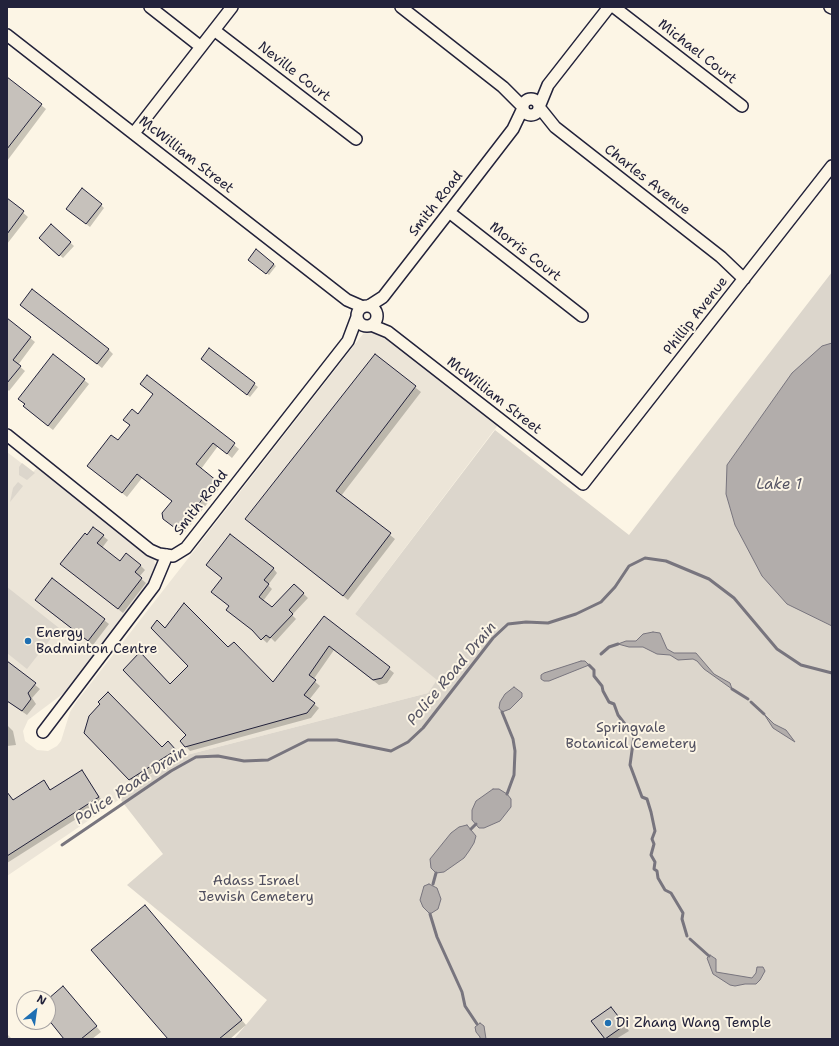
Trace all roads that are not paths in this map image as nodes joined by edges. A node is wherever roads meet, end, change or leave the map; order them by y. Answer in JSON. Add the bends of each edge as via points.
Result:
{"nodes":[{"id":1,"x":150,"y":7,"type":"edge"},
{"id":2,"x":232,"y":7,"type":"edge"},
{"id":3,"x":401,"y":7,"type":"edge"},
{"id":4,"x":609,"y":7,"type":"edge"},
{"id":5,"x":614,"y":7,"type":"edge"},
{"id":6,"x":214,"y":30,"type":"junction"},
{"id":7,"x":7,"y":35,"type":"edge"},
{"id":8,"x":201,"y":47,"type":"junction"},
{"id":9,"x":742,"y":106,"type":"dead end"},
{"id":10,"x":530,"y":107,"type":"junction"},
{"id":11,"x":134,"y":134,"type":"junction"},
{"id":12,"x":356,"y":139,"type":"dead end"},
{"id":13,"x":832,"y":166,"type":"edge"},
{"id":14,"x":449,"y":212,"type":"junction"},
{"id":15,"x":746,"y":276,"type":"junction"},
{"id":16,"x":368,"y":316,"type":"junction"},
{"id":17,"x":582,"y":316,"type":"dead end"},
{"id":18,"x":7,"y":435,"type":"edge"},
{"id":19,"x":583,"y":484,"type":"joint"},
{"id":20,"x":167,"y":555,"type":"junction"},
{"id":21,"x":43,"y":732,"type":"dead end"}],
"edges":[{"from":1,"to":8,"type":"street"},
{"from":2,"to":6,"type":"street"},
{"from":3,"to":10,"type":"street","name":"Charles Avenue"},
{"from":4,"to":10,"type":"street","name":"Smith Road"},
{"from":5,"to":9,"type":"street","name":"Michael Court"},
{"from":6,"to":8,"type":"street"},
{"from":6,"to":12,"type":"street","name":"Neville Court"},
{"from":7,"to":11,"type":"street","name":"McWilliam Street"},
{"from":8,"to":11,"type":"street"},
{"from":10,"to":14,"type":"street","name":"Smith Road"},
{"from":10,"to":15,"type":"street","name":"Charles Avenue"},
{"from":11,"to":16,"type":"street","name":"McWilliam Street"},
{"from":13,"to":15,"type":"street","name":"Phillip Avenue"},
{"from":14,"to":16,"type":"street","name":"Smith Road"},
{"from":14,"to":17,"type":"street","name":"Morris Court"},
{"from":15,"to":19,"type":"street","name":"Phillip Avenue"},
{"from":16,"to":19,"type":"street","name":"McWilliam Street"},
{"from":16,"to":20,"type":"street","name":"Smith Road","via":[[186,548],[173,556]]},
{"from":18,"to":20,"type":"street","via":[[150,550]]},
{"from":20,"to":21,"type":"street","via":[[154,586]]}]}
